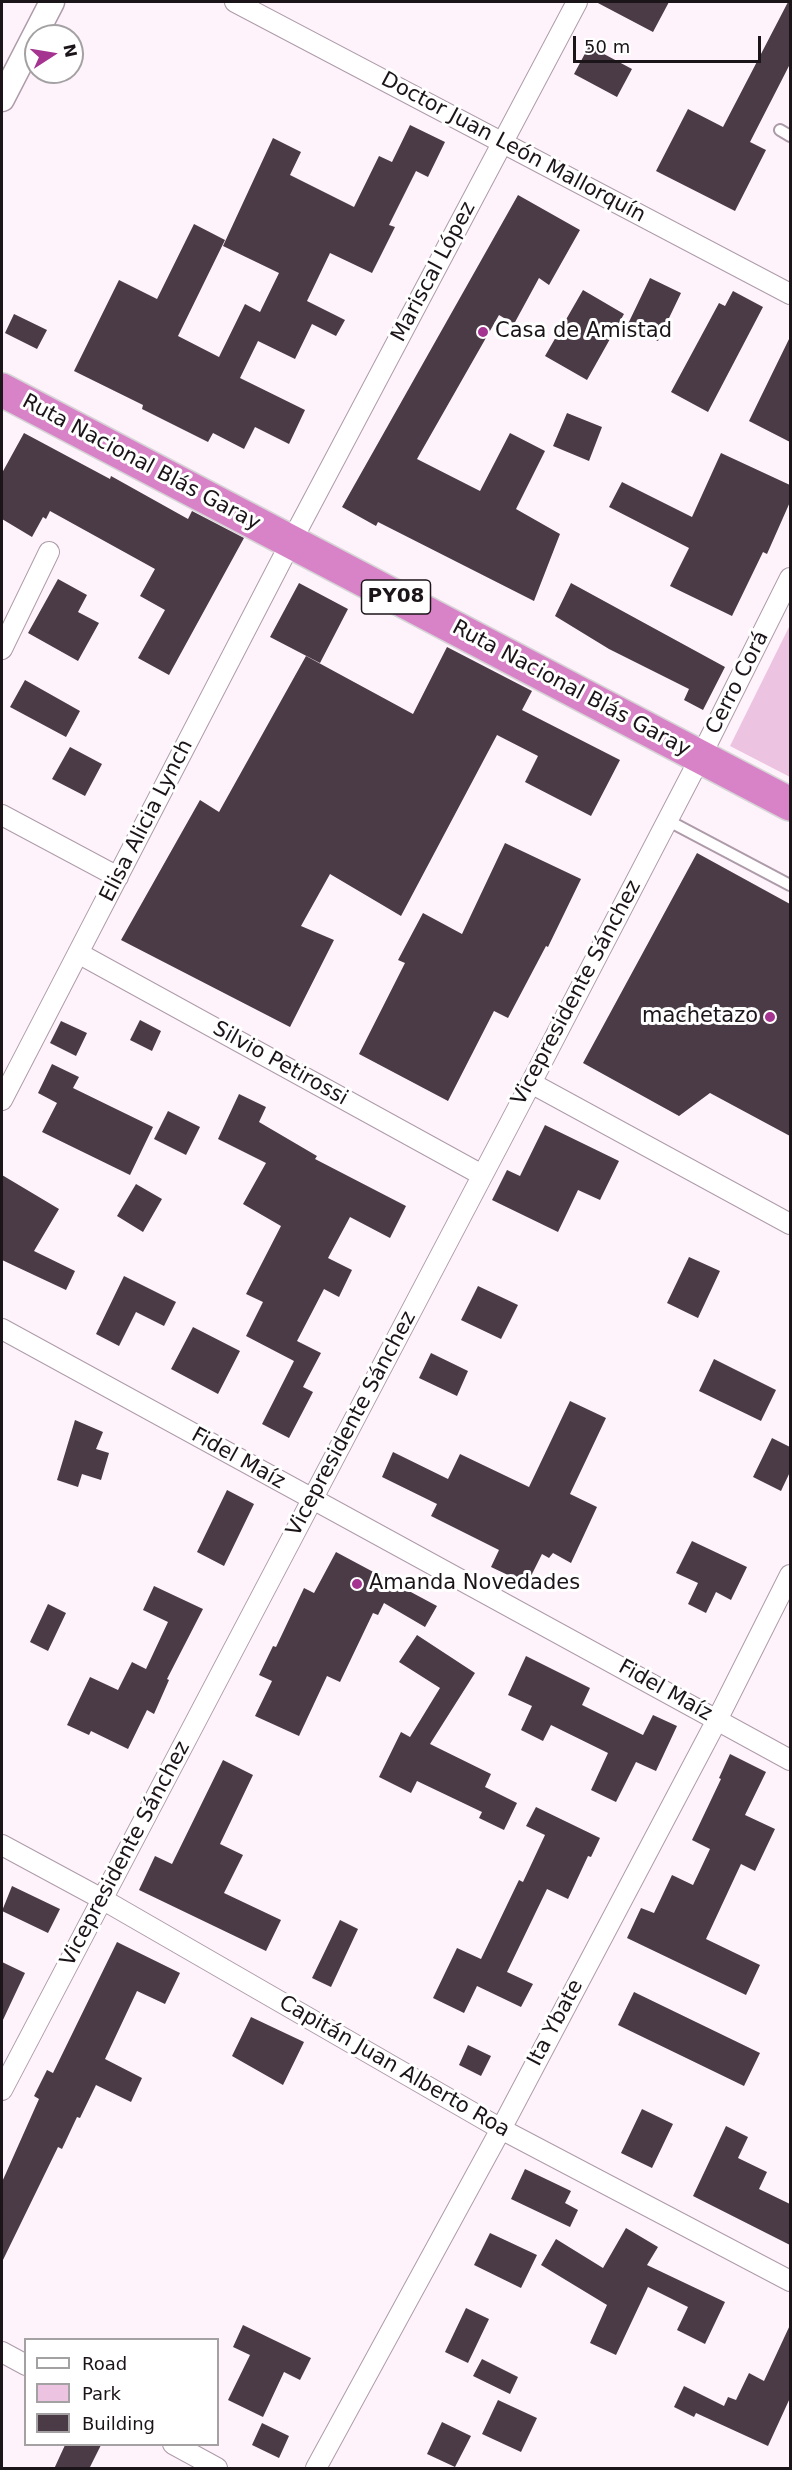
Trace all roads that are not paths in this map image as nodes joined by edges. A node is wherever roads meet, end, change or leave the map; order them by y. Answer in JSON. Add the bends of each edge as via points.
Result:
{"nodes":[{"id":1,"x":52,"y":2,"type":"edge"},
{"id":2,"x":236,"y":2,"type":"edge"},
{"id":3,"x":577,"y":2,"type":"edge"},
{"id":4,"x":2,"y":99,"type":"edge"},
{"id":5,"x":780,"y":130,"type":"dead end"},
{"id":6,"x":790,"y":136,"type":"edge"},
{"id":7,"x":502,"y":143,"type":"junction"},
{"id":8,"x":790,"y":294,"type":"edge"},
{"id":9,"x":2,"y":390,"type":"edge"},
{"id":10,"x":291,"y":542,"type":"junction"},
{"id":11,"x":49,"y":552,"type":"dead end"},
{"id":12,"x":790,"y":578,"type":"edge"},
{"id":13,"x":2,"y":649,"type":"edge"},
{"id":14,"x":701,"y":756,"type":"junction"},
{"id":15,"x":790,"y":804,"type":"edge"},
{"id":16,"x":2,"y":815,"type":"edge"},
{"id":17,"x":667,"y":820,"type":"junction"},
{"id":18,"x":117,"y":877,"type":"junction"},
{"id":19,"x":790,"y":885,"type":"edge"},
{"id":20,"x":78,"y":953,"type":"junction"},
{"id":21,"x":531,"y":1083,"type":"junction"},
{"id":22,"x":2,"y":1100,"type":"edge"},
{"id":23,"x":482,"y":1175,"type":"junction"},
{"id":24,"x":790,"y":1224,"type":"edge"},
{"id":25,"x":2,"y":1329,"type":"edge"},
{"id":26,"x":313,"y":1500,"type":"junction"},
{"id":27,"x":790,"y":1575,"type":"edge"},
{"id":28,"x":717,"y":1720,"type":"junction"},
{"id":29,"x":790,"y":1760,"type":"edge"},
{"id":30,"x":2,"y":1845,"type":"edge"},
{"id":31,"x":102,"y":1899,"type":"junction"},
{"id":32,"x":2,"y":2090,"type":"edge"},
{"id":33,"x":501,"y":2128,"type":"junction"},
{"id":34,"x":790,"y":2281,"type":"edge"},
{"id":35,"x":2,"y":2352,"type":"edge"},
{"id":36,"x":24,"y":2364,"type":"edge"},
{"id":37,"x":175,"y":2446,"type":"edge"},
{"id":38,"x":217,"y":2469,"type":"edge"},
{"id":39,"x":316,"y":2469,"type":"edge"}],
"edges":[{"from":1,"to":4,"type":"street"},
{"from":2,"to":7,"type":"street","name":"Doctor Juan León Mallorquín"},
{"from":3,"to":7,"type":"street","name":"Mariscal López"},
{"from":5,"to":6,"type":"lane"},
{"from":7,"to":8,"type":"street","name":"Doctor Juan León Mallorquín"},
{"from":7,"to":10,"type":"street","name":"Mariscal López"},
{"from":9,"to":10,"type":"highway","name":"Ruta Nacional Blás Garay","number":"PY08"},
{"from":10,"to":14,"type":"highway","name":"Ruta Nacional Blás Garay","number":"PY08"},
{"from":10,"to":18,"type":"street","name":"Elisa Alicia Lynch"},
{"from":11,"to":13,"type":"street"},
{"from":12,"to":14,"type":"street","name":"Cerro Corá"},
{"from":14,"to":15,"type":"highway","name":"Ruta Nacional Blás Garay","number":"PY08"},
{"from":14,"to":17,"type":"street","name":"Vicepresidente Sánchez"},
{"from":16,"to":18,"type":"street"},
{"from":17,"to":19,"type":"lane"},
{"from":17,"to":21,"type":"street","name":"Vicepresidente Sánchez"},
{"from":18,"to":20,"type":"street","name":"Elisa Alicia Lynch"},
{"from":20,"to":22,"type":"street","name":"Elisa Alicia Lynch"},
{"from":20,"to":23,"type":"street","name":"Silvio Petirossi"},
{"from":21,"to":23,"type":"street","name":"Vicepresidente Sánchez"},
{"from":21,"to":24,"type":"street"},
{"from":23,"to":26,"type":"street","name":"Vicepresidente Sánchez"},
{"from":25,"to":26,"type":"street","name":"Fidel Maíz"},
{"from":26,"to":28,"type":"street","name":"Fidel Maíz"},
{"from":26,"to":31,"type":"street","name":"Vicepresidente Sánchez"},
{"from":27,"to":28,"type":"street","name":"Ita Ybate"},
{"from":28,"to":29,"type":"street","name":"Fidel Maíz"},
{"from":28,"to":33,"type":"street","name":"Ita Ybate"},
{"from":30,"to":31,"type":"street","name":"Capitán Juan Alberto Roa"},
{"from":31,"to":32,"type":"street","name":"Vicepresidente Sánchez"},
{"from":31,"to":33,"type":"street","name":"Capitán Juan Alberto Roa"},
{"from":33,"to":34,"type":"street","name":"Capitán Juan Alberto Roa"},
{"from":33,"to":39,"type":"street","name":"Ita Ybate"},
{"from":35,"to":36,"type":"street"},
{"from":37,"to":38,"type":"street"}]}
